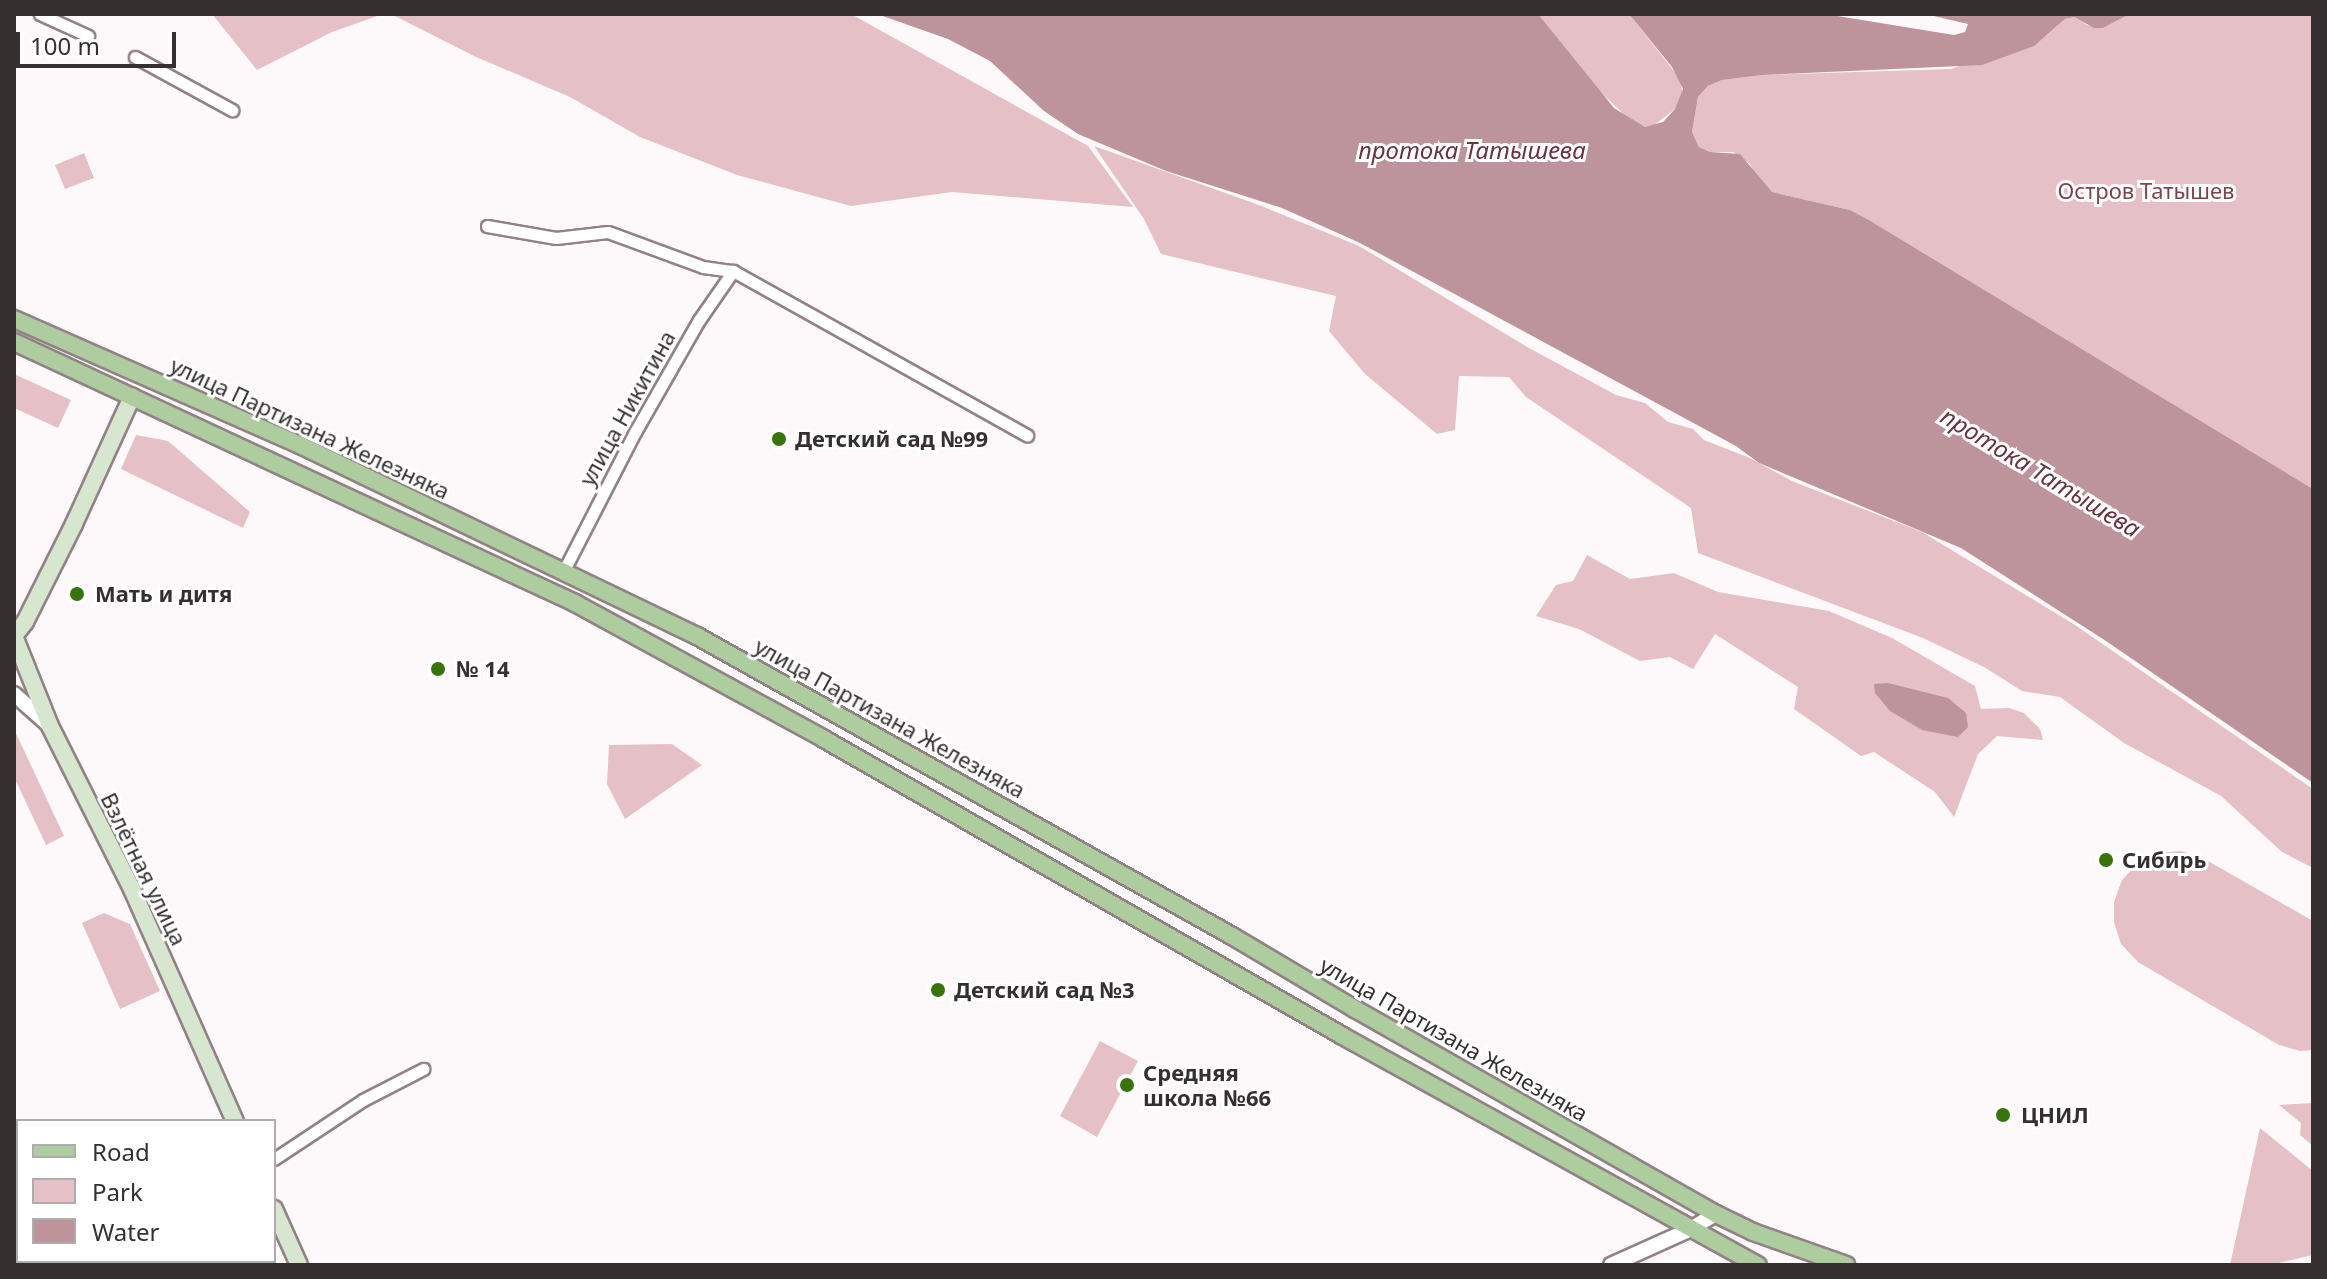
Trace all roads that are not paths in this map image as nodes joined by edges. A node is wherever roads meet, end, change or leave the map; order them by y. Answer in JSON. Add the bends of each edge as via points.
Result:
{"nodes":[{"id":1,"x":40,"y":14,"type":"edge"},
{"id":2,"x":88,"y":36,"type":"dead end"},
{"id":3,"x":135,"y":57,"type":"dead end"},
{"id":4,"x":232,"y":110,"type":"dead end"},
{"id":5,"x":487,"y":226,"type":"dead end"},
{"id":6,"x":733,"y":271,"type":"junction"},
{"id":7,"x":14,"y":319,"type":"edge"},
{"id":8,"x":14,"y":342,"type":"edge"},
{"id":9,"x":135,"y":372,"type":"junction"},
{"id":10,"x":132,"y":397,"type":"junction"},
{"id":11,"x":1027,"y":435,"type":"dead end"},
{"id":12,"x":564,"y":570,"type":"junction"},
{"id":13,"x":14,"y":636,"type":"edge"},
{"id":14,"x":697,"y":636,"type":"junction"},
{"id":15,"x":686,"y":662,"type":"junction"},
{"id":16,"x":760,"y":671,"type":"junction"},
{"id":17,"x":14,"y":694,"type":"edge"},
{"id":18,"x":750,"y":698,"type":"junction"},
{"id":19,"x":50,"y":726,"type":"junction"},
{"id":20,"x":1355,"y":1009,"type":"junction"},
{"id":21,"x":1341,"y":1035,"type":"junction"},
{"id":22,"x":423,"y":1069,"type":"dead end"},
{"id":23,"x":234,"y":1119,"type":"edge"},
{"id":24,"x":276,"y":1158,"type":"edge"},
{"id":25,"x":276,"y":1213,"type":"edge"},
{"id":26,"x":1716,"y":1214,"type":"junction"},
{"id":27,"x":1689,"y":1230,"type":"junction"},
{"id":28,"x":299,"y":1265,"type":"edge"},
{"id":29,"x":1611,"y":1265,"type":"edge"},
{"id":30,"x":1758,"y":1265,"type":"edge"},
{"id":31,"x":1846,"y":1265,"type":"edge"}],
"edges":[{"from":1,"to":2,"type":"street"},
{"from":3,"to":4,"type":"street"},
{"from":5,"to":6,"type":"street","via":[[556,238],[608,232],[703,267]]},
{"from":6,"to":11,"type":"street"},
{"from":6,"to":12,"type":"street","name":"улица Никитина","via":[[674,363]]},
{"from":7,"to":9,"type":"main road","name":"улица Партизана Железняка"},
{"from":8,"to":10,"type":"main road","name":"улица Партизана Железняка"},
{"from":9,"to":10,"type":"main road"},
{"from":9,"to":12,"type":"main road","name":"улица Партизана Железняка"},
{"from":10,"to":13,"type":"main road","via":[[74,524]]},
{"from":10,"to":15,"type":"main road","name":"улица Партизана Железняка","via":[[454,545]]},
{"from":12,"to":14,"type":"main road","name":"улица Партизана Железняка"},
{"from":13,"to":19,"type":"main road","name":"Взлётная улица"},
{"from":14,"to":15,"type":"main road","via":[[696,656]]},
{"from":14,"to":16,"type":"main road","name":"улица Партизана Железняка"},
{"from":15,"to":18,"type":"main road","name":"улица Партизана Железняка"},
{"from":16,"to":18,"type":"main road","via":[[746,683]]},
{"from":16,"to":20,"type":"main road","name":"улица Партизана Железняка"},
{"from":17,"to":19,"type":"street"},
{"from":18,"to":21,"type":"main road","name":"улица Партизана Железняка"},
{"from":19,"to":23,"type":"main road","name":"Взлётная улица","via":[[132,889]]},
{"from":20,"to":21,"type":"main road"},
{"from":20,"to":26,"type":"main road","name":"улица Партизана Железняка"},
{"from":21,"to":27,"type":"main road","name":"улица Партизана Железняка"},
{"from":22,"to":24,"type":"street","via":[[363,1100]]},
{"from":25,"to":28,"type":"main road"},
{"from":26,"to":27,"type":"street"},
{"from":26,"to":31,"type":"main road","name":"улица Партизана Железняка"},
{"from":27,"to":29,"type":"street"},
{"from":27,"to":30,"type":"main road","name":"улица Партизана Железняка"}]}
